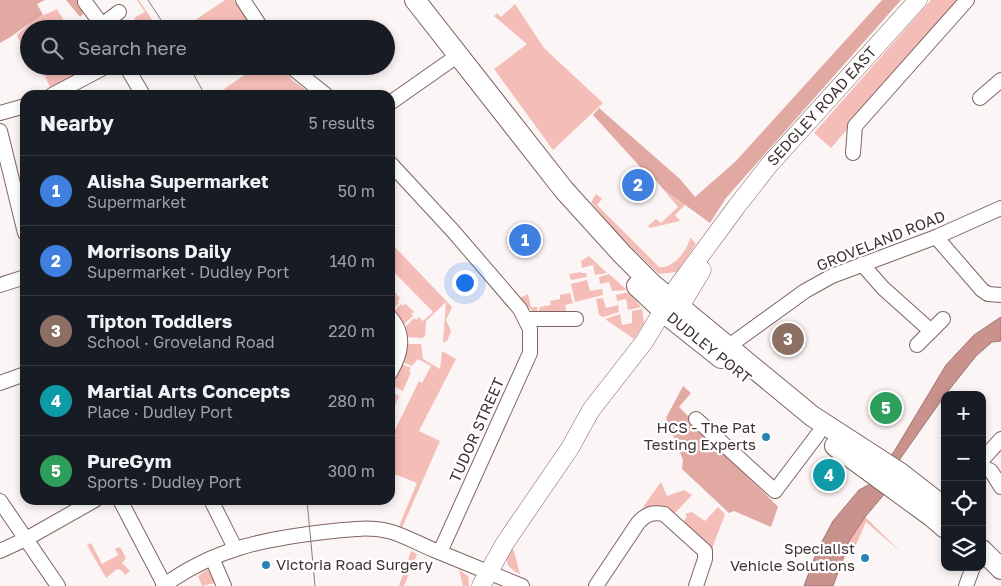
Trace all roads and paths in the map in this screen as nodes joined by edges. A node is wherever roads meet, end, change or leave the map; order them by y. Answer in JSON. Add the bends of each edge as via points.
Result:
{"nodes":[{"id":1,"x":243,"y":0,"type":"edge"},
{"id":2,"x":415,"y":0,"type":"edge"},
{"id":3,"x":918,"y":0,"type":"edge"},
{"id":4,"x":967,"y":0,"type":"edge"},
{"id":5,"x":85,"y":2,"type":"dead end"},
{"id":6,"x":119,"y":12,"type":"dead end"},
{"id":7,"x":99,"y":20,"type":"edge"},
{"id":8,"x":111,"y":20,"type":"edge"},
{"id":9,"x":256,"y":20,"type":"edge"},
{"id":10,"x":457,"y":56,"type":"junction"},
{"id":11,"x":90,"y":75,"type":"edge"},
{"id":12,"x":132,"y":75,"type":"edge"},
{"id":13,"x":301,"y":75,"type":"edge"},
{"id":14,"x":1001,"y":80,"type":"edge"},
{"id":15,"x":61,"y":90,"type":"edge"},
{"id":16,"x":141,"y":90,"type":"edge"},
{"id":17,"x":320,"y":90,"type":"edge"},
{"id":18,"x":980,"y":98,"type":"dead end"},
{"id":19,"x":395,"y":99,"type":"edge"},
{"id":20,"x":20,"y":107,"type":"edge"},
{"id":21,"x":0,"y":113,"type":"edge"},
{"id":22,"x":0,"y":131,"type":"edge"},
{"id":23,"x":853,"y":153,"type":"dead end"},
{"id":24,"x":395,"y":167,"type":"edge"},
{"id":25,"x":1001,"y":208,"type":"edge"},
{"id":26,"x":20,"y":213,"type":"edge"},
{"id":27,"x":936,"y":237,"type":"junction"},
{"id":28,"x":862,"y":264,"type":"junction"},
{"id":29,"x":20,"y":278,"type":"edge"},
{"id":30,"x":0,"y":284,"type":"edge"},
{"id":31,"x":1001,"y":295,"type":"edge"},
{"id":32,"x":671,"y":308,"type":"junction"},
{"id":33,"x":526,"y":319,"type":"junction"},
{"id":34,"x":576,"y":319,"type":"dead end"},
{"id":35,"x":943,"y":319,"type":"dead end"},
{"id":36,"x":395,"y":324,"type":"edge"},
{"id":37,"x":931,"y":331,"type":"junction"},
{"id":38,"x":917,"y":345,"type":"dead end"},
{"id":39,"x":729,"y":346,"type":"junction"},
{"id":40,"x":395,"y":360,"type":"edge"},
{"id":41,"x":20,"y":376,"type":"edge"},
{"id":42,"x":0,"y":383,"type":"edge"},
{"id":43,"x":696,"y":419,"type":"dead end"},
{"id":44,"x":818,"y":434,"type":"junction"},
{"id":45,"x":1001,"y":439,"type":"edge"},
{"id":46,"x":986,"y":456,"type":"edge"},
{"id":47,"x":875,"y":465,"type":"junction"},
{"id":48,"x":986,"y":469,"type":"edge"},
{"id":49,"x":896,"y":479,"type":"junction"},
{"id":50,"x":1001,"y":487,"type":"edge"},
{"id":51,"x":0,"y":501,"type":"edge"},
{"id":52,"x":86,"y":505,"type":"edge"},
{"id":53,"x":123,"y":505,"type":"edge"},
{"id":54,"x":214,"y":505,"type":"edge"},
{"id":55,"x":941,"y":506,"type":"edge"},
{"id":56,"x":943,"y":526,"type":"edge"},
{"id":57,"x":26,"y":539,"type":"junction"},
{"id":58,"x":235,"y":548,"type":"junction"},
{"id":59,"x":0,"y":551,"type":"edge"},
{"id":60,"x":440,"y":552,"type":"junction"},
{"id":61,"x":212,"y":558,"type":"junction"},
{"id":62,"x":986,"y":562,"type":"edge"},
{"id":63,"x":977,"y":571,"type":"edge"},
{"id":64,"x":484,"y":579,"type":"edge"},
{"id":65,"x":1001,"y":583,"type":"edge"},
{"id":66,"x":58,"y":586,"type":"edge"},
{"id":67,"x":164,"y":586,"type":"edge"},
{"id":68,"x":224,"y":586,"type":"edge"},
{"id":69,"x":522,"y":586,"type":"edge"},
{"id":70,"x":596,"y":586,"type":"edge"},
{"id":71,"x":696,"y":586,"type":"edge"},
{"id":72,"x":966,"y":586,"type":"edge"}],
"edges":[{"from":1,"to":9,"type":"street"},
{"from":2,"to":10,"type":"highway","name":"DUDLEY PORT"},
{"from":3,"to":32,"type":"main road","name":"SEDGLEY ROAD EAST","via":[[770,165],[730,216]]},
{"from":4,"to":23,"type":"street","via":[[855,126]]},
{"from":5,"to":7,"type":"street"},
{"from":6,"to":8,"type":"street"},
{"from":10,"to":19,"type":"street"},
{"from":10,"to":32,"type":"highway","name":"DUDLEY PORT","via":[[574,200]]},
{"from":11,"to":15,"type":"street"},
{"from":12,"to":16,"type":"street"},
{"from":13,"to":17,"type":"street"},
{"from":14,"to":18,"type":"street"},
{"from":20,"to":21,"type":"street"},
{"from":22,"to":26,"type":"street"},
{"from":24,"to":33,"type":"street","name":"TUDOR STREET"},
{"from":25,"to":27,"type":"street","name":"GROVELAND ROAD"},
{"from":27,"to":28,"type":"street","name":"GROVELAND ROAD"},
{"from":27,"to":31,"type":"street","via":[[982,290]]},
{"from":28,"to":37,"type":"street","via":[[883,288]]},
{"from":28,"to":39,"type":"street","name":"GROVELAND ROAD","via":[[805,291]]},
{"from":29,"to":30,"type":"street"},
{"from":32,"to":39,"type":"highway","name":"DUDLEY PORT"},
{"from":32,"to":44,"type":"highway","name":"DUDLEY PORT","via":[[776,404]]},
{"from":32,"to":64,"type":"main road","name":"SEDGLEY ROAD EAST","via":[[575,440]]},
{"from":33,"to":34,"type":"street"},
{"from":33,"to":60,"type":"street","name":"TUDOR STREET","via":[[531,338],[530,354]]},
{"from":35,"to":37,"type":"street"},
{"from":36,"to":40,"type":"street","via":[[400,347]]},
{"from":37,"to":38,"type":"street"},
{"from":39,"to":47,"type":"highway","name":"DUDLEY PORT"},
{"from":41,"to":42,"type":"street"},
{"from":43,"to":44,"type":"street","via":[[775,492]]},
{"from":44,"to":47,"type":"highway","name":"DUDLEY PORT"},
{"from":45,"to":46,"type":"street"},
{"from":47,"to":49,"type":"highway"},
{"from":48,"to":50,"type":"street"},
{"from":49,"to":55,"type":"highway"},
{"from":49,"to":56,"type":"highway"},
{"from":51,"to":57,"type":"street"},
{"from":52,"to":57,"type":"street"},
{"from":53,"to":67,"type":"street"},
{"from":54,"to":58,"type":"street"},
{"from":57,"to":59,"type":"street"},
{"from":57,"to":66,"type":"street"},
{"from":58,"to":60,"type":"street","via":[[259,541],[364,529],[389,531]]},
{"from":58,"to":61,"type":"street"},
{"from":60,"to":64,"type":"street"},
{"from":61,"to":67,"type":"street"},
{"from":61,"to":68,"type":"street"},
{"from":62,"to":65,"type":"highway"},
{"from":63,"to":72,"type":"street"},
{"from":64,"to":69,"type":"street"},
{"from":70,"to":71,"type":"street","via":[[638,523],[645,516],[657,513],[664,514],[705,551]]}]}
